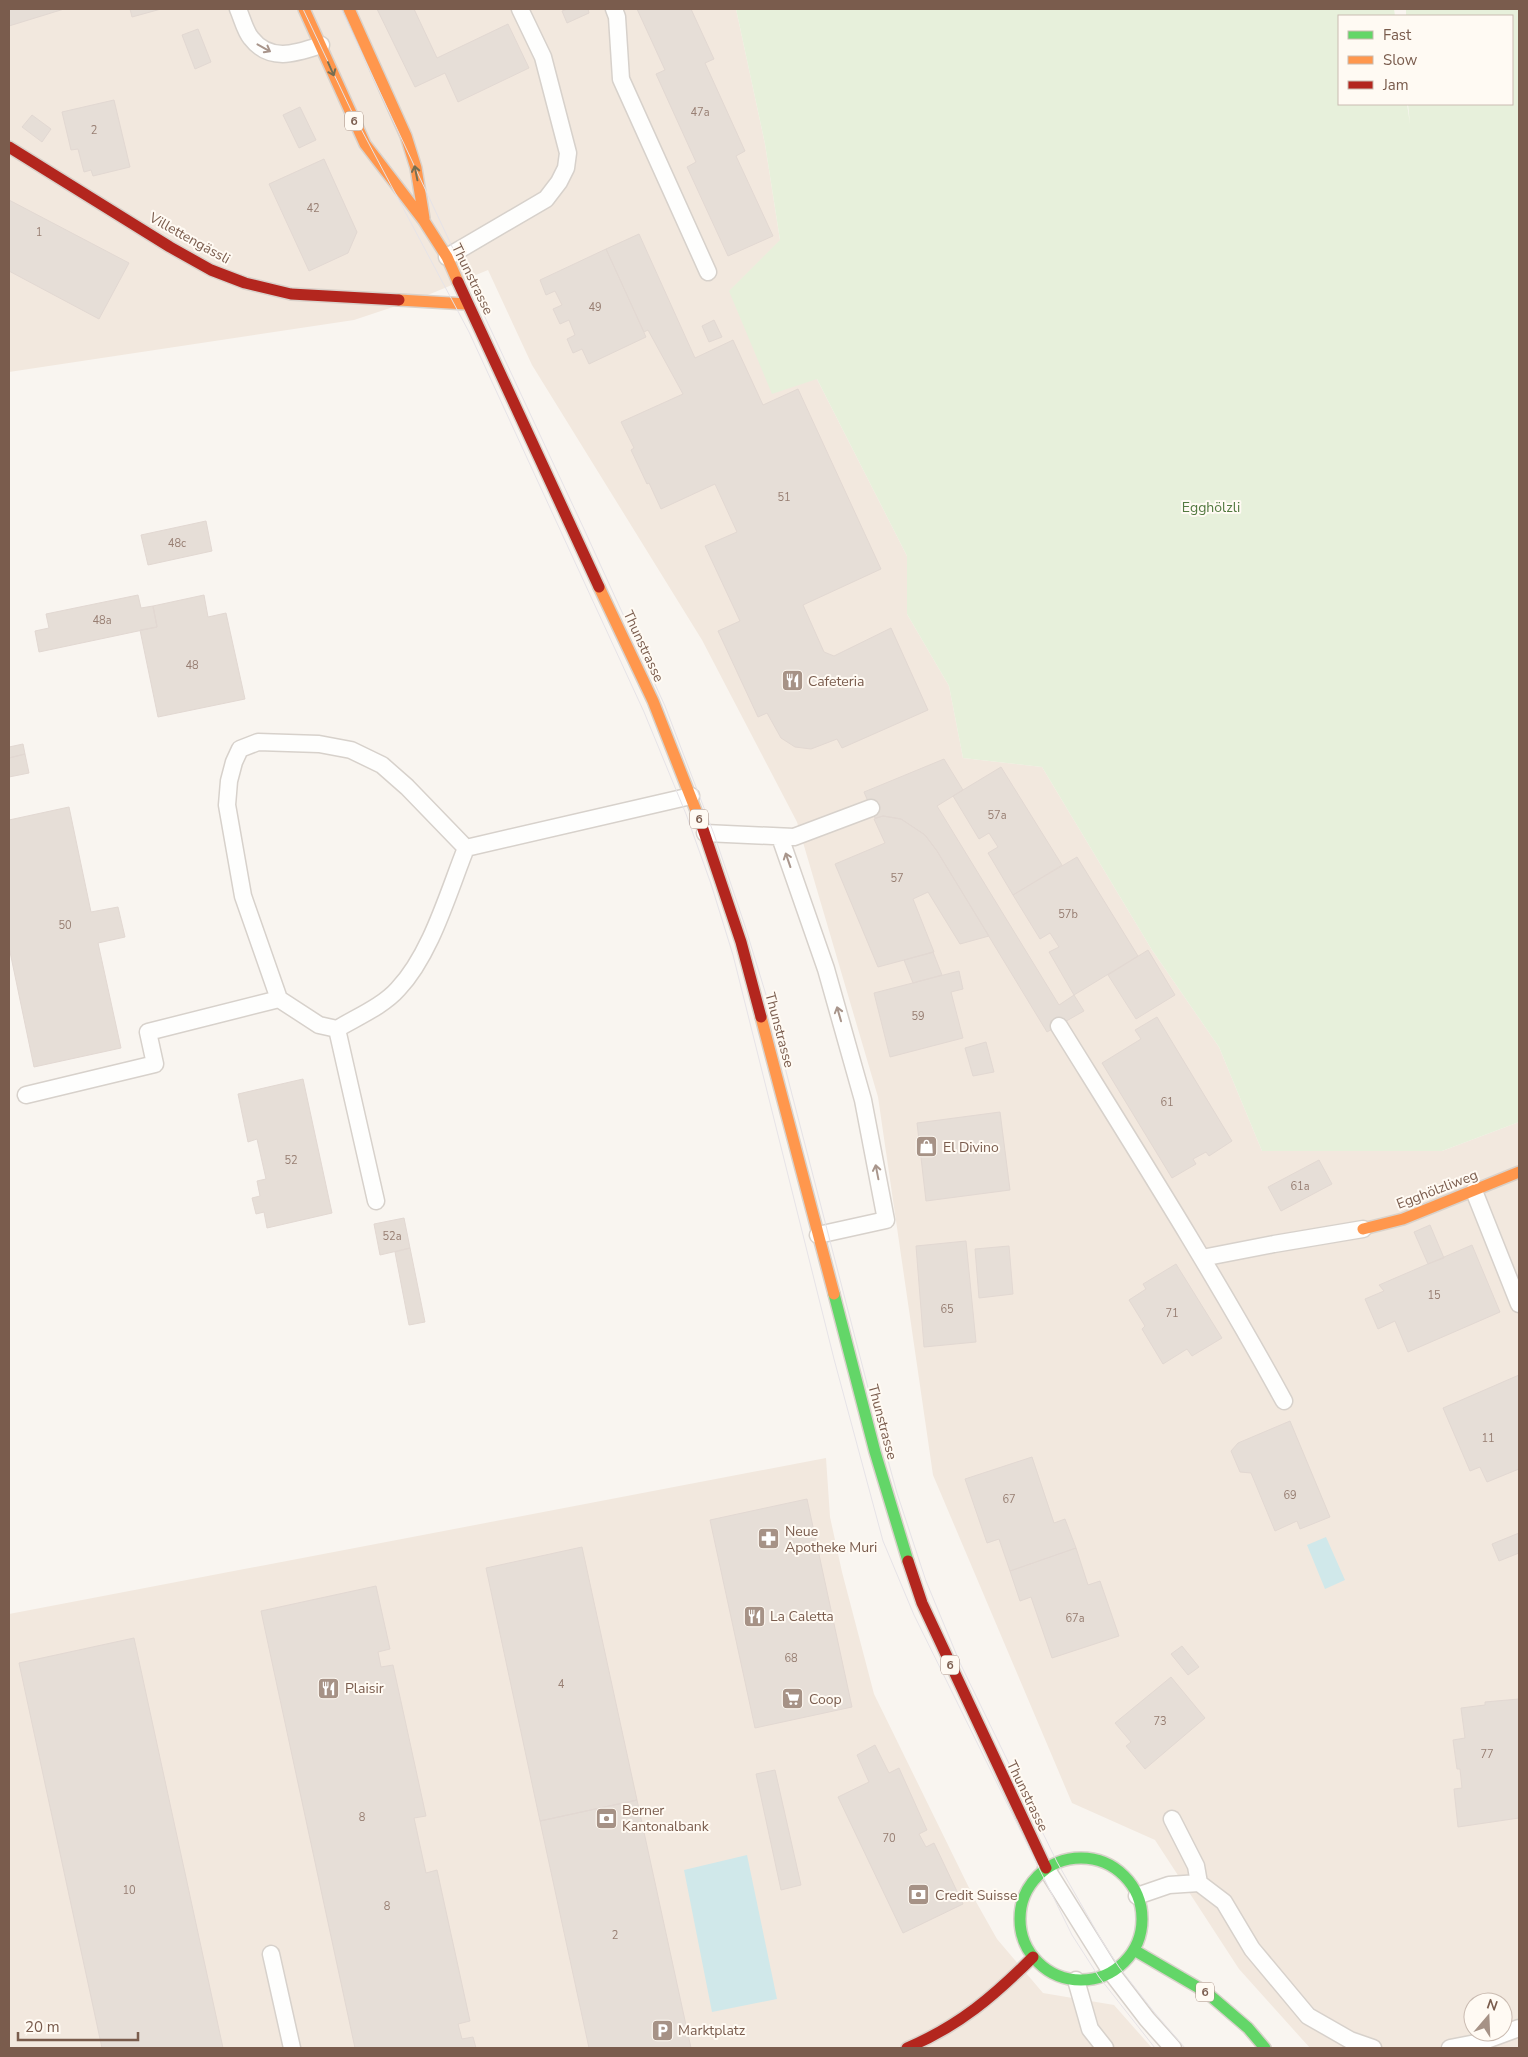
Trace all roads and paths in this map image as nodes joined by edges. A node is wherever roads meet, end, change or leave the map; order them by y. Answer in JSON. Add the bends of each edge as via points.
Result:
{"nodes":[{"id":1,"x":238,"y":9,"type":"edge"},
{"id":2,"x":304,"y":9,"type":"edge"},
{"id":3,"x":349,"y":9,"type":"edge"},
{"id":4,"x":520,"y":9,"type":"edge"},
{"id":5,"x":614,"y":9,"type":"edge"},
{"id":6,"x":321,"y":45,"type":"junction"},
{"id":7,"x":9,"y":147,"type":"edge"},
{"id":8,"x":424,"y":222,"type":"junction"},
{"id":9,"x":447,"y":258,"type":"junction"},
{"id":10,"x":708,"y":272,"type":"dead end"},
{"id":11,"x":467,"y":304,"type":"junction"},
{"id":12,"x":691,"y":796,"type":"junction"},
{"id":13,"x":871,"y":808,"type":"dead end"},
{"id":14,"x":705,"y":833,"type":"junction"},
{"id":15,"x":780,"y":837,"type":"junction"},
{"id":16,"x":466,"y":848,"type":"junction"},
{"id":17,"x":279,"y":999,"type":"junction"},
{"id":18,"x":1059,"y":1026,"type":"dead end"},
{"id":19,"x":337,"y":1029,"type":"junction"},
{"id":20,"x":26,"y":1095,"type":"dead end"},
{"id":21,"x":1519,"y":1172,"type":"edge"},
{"id":22,"x":1474,"y":1191,"type":"junction"},
{"id":23,"x":376,"y":1201,"type":"dead end"},
{"id":24,"x":1363,"y":1229,"type":"joint"},
{"id":25,"x":818,"y":1235,"type":"junction"},
{"id":26,"x":1202,"y":1258,"type":"junction"},
{"id":27,"x":1519,"y":1304,"type":"edge"},
{"id":28,"x":1284,"y":1401,"type":"dead end"},
{"id":29,"x":1172,"y":1819,"type":"dead end"},
{"id":30,"x":1046,"y":1868,"type":"junction"},
{"id":31,"x":1199,"y":1883,"type":"junction"},
{"id":32,"x":1137,"y":1896,"type":"junction"},
{"id":33,"x":1134,"y":1950,"type":"junction"},
{"id":34,"x":271,"y":1954,"type":"dead end"},
{"id":35,"x":1033,"y":1957,"type":"junction"},
{"id":36,"x":1111,"y":1972,"type":"junction"},
{"id":37,"x":1076,"y":1980,"type":"junction"},
{"id":38,"x":1519,"y":2028,"type":"edge"},
{"id":39,"x":292,"y":2048,"type":"edge"},
{"id":40,"x":907,"y":2048,"type":"edge"},
{"id":41,"x":1105,"y":2048,"type":"edge"},
{"id":42,"x":1173,"y":2048,"type":"edge"},
{"id":43,"x":1265,"y":2048,"type":"edge"},
{"id":44,"x":1373,"y":2048,"type":"edge"},
{"id":45,"x":1450,"y":2048,"type":"edge"}],
"edges":[{"from":1,"to":6,"type":"lane","one_way":true,"via":[[250,38],[262,48],[292,55]]},
{"from":2,"to":6,"type":"main road","name":"Thunstrasse","number":"6"},
{"from":8,"to":3,"type":"main road","name":"Thunstrasse","number":"6","one_way":true,"via":[[416,168],[406,136]]},
{"from":4,"to":9,"type":"lane","via":[[543,58],[568,154],[566,168],[546,199]]},
{"from":5,"to":10,"type":"lane","via":[[621,79]]},
{"from":6,"to":8,"type":"main road","name":"Thunstrasse","number":"6","one_way":true,"via":[[365,144]]},
{"from":7,"to":11,"type":"main road","name":"Villettengässli","via":[[170,247],[211,270],[245,283],[290,294]]},
{"from":8,"to":9,"type":"main road","name":"Thunstrasse","number":"6"},
{"from":9,"to":11,"type":"main road","name":"Thunstrasse","number":"6"},
{"from":11,"to":12,"type":"main road","name":"Thunstrasse","number":"6","via":[[653,701]]},
{"from":12,"to":14,"type":"main road","name":"Thunstrasse","number":"6"},
{"from":12,"to":16,"type":"lane"},
{"from":13,"to":15,"type":"lane","via":[[794,837]]},
{"from":14,"to":15,"type":"lane"},
{"from":14,"to":25,"type":"main road","name":"Thunstrasse","number":"6","via":[[741,942]]},
{"from":25,"to":15,"type":"lane","one_way":true,"via":[[886,1220],[863,1100],[826,969]]},
{"from":16,"to":17,"type":"lane","via":[[382,764],[352,750],[319,744],[258,742],[240,749],[229,781],[227,805],[243,896]]},
{"from":16,"to":19,"type":"lane","via":[[423,955],[398,990]]},
{"from":17,"to":19,"type":"lane","via":[[319,1024]]},
{"from":17,"to":20,"type":"lane","via":[[148,1032],[155,1064]]},
{"from":18,"to":26,"type":"lane"},
{"from":19,"to":23,"type":"lane"},
{"from":21,"to":22,"type":"main road","name":"Egghölzliweg"},
{"from":22,"to":24,"type":"main road","name":"Egghölzliweg","via":[[1402,1219]]},
{"from":22,"to":27,"type":"lane"},
{"from":24,"to":26,"type":"lane"},
{"from":25,"to":30,"type":"main road","name":"Thunstrasse","number":"6","via":[[875,1452],[922,1603]]},
{"from":26,"to":28,"type":"lane"},
{"from":29,"to":31,"type":"lane","via":[[1196,1866]]},
{"from":30,"to":32,"type":"main road","via":[[1066,1860],[1084,1858],[1100,1861],[1116,1868]]},
{"from":30,"to":35,"type":"main road","via":[[1030,1884],[1020,1913],[1025,1944]]},
{"from":30,"to":36,"type":"lane"},
{"from":31,"to":32,"type":"lane","via":[[1169,1885]]},
{"from":31,"to":44,"type":"lane","via":[[1224,1902],[1252,1949],[1308,2016],[1350,2040]]},
{"from":32,"to":33,"type":"main road","via":[[1142,1912],[1141,1931]]},
{"from":33,"to":36,"type":"main road"},
{"from":33,"to":43,"type":"main road","number":"6","via":[[1206,1992],[1248,2028]]},
{"from":34,"to":39,"type":"lane"},
{"from":35,"to":37,"type":"main road","via":[[1053,1973]]},
{"from":35,"to":40,"type":"main road","via":[[988,2001],[962,2021]]},
{"from":36,"to":37,"type":"main road"},
{"from":36,"to":42,"type":"lane"},
{"from":37,"to":41,"type":"lane","via":[[1090,2029]]},
{"from":38,"to":45,"type":"lane","via":[[1481,2042]]}]}
